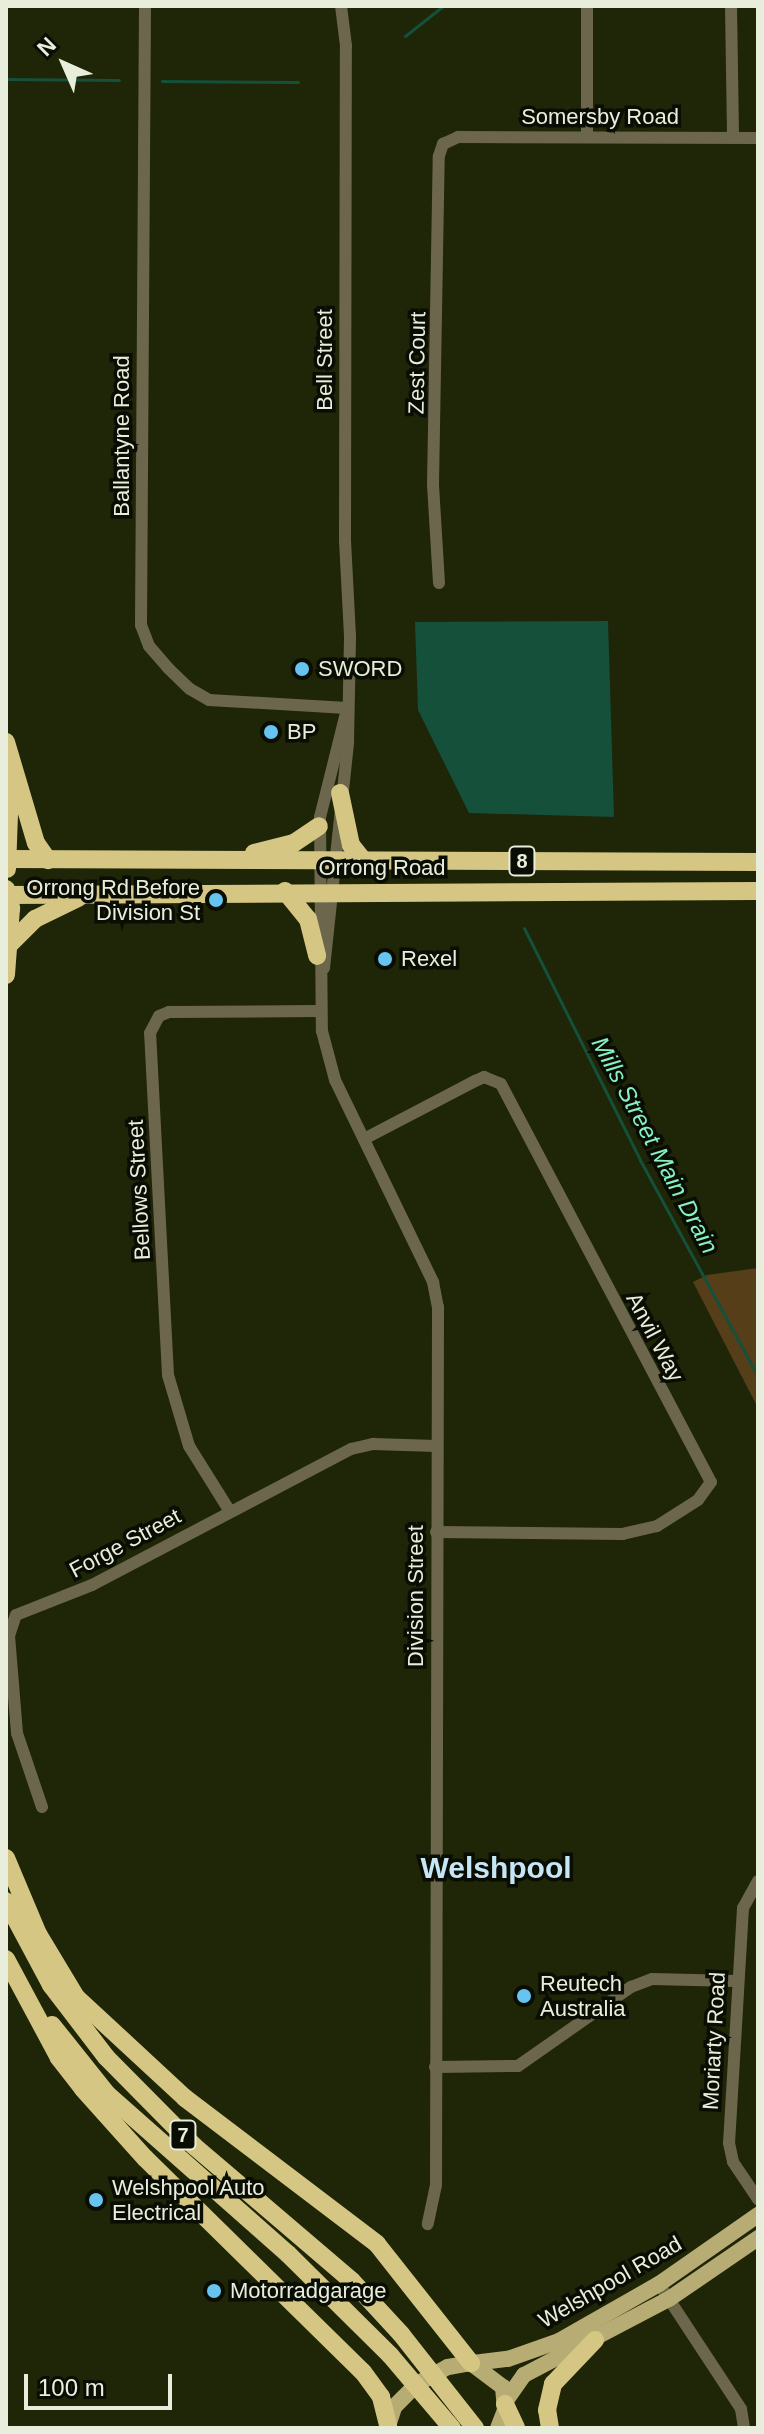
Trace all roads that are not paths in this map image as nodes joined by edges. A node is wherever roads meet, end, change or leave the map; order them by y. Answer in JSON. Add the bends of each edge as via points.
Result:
{"nodes":[{"id":1,"x":145,"y":6,"type":"edge"},
{"id":2,"x":341,"y":6,"type":"edge"},
{"id":3,"x":587,"y":6,"type":"edge"},
{"id":4,"x":731,"y":6,"type":"edge"},
{"id":5,"x":587,"y":137,"type":"junction"},
{"id":6,"x":733,"y":138,"type":"junction"},
{"id":7,"x":758,"y":138,"type":"edge"},
{"id":8,"x":443,"y":144,"type":"joint"},
{"id":9,"x":439,"y":583,"type":"dead end"},
{"id":10,"x":346,"y":710,"type":"junction"},
{"id":11,"x":6,"y":742,"type":"edge"},
{"id":12,"x":9,"y":761,"type":"junction"},
{"id":13,"x":340,"y":793,"type":"junction"},
{"id":14,"x":319,"y":826,"type":"junction"},
{"id":15,"x":48,"y":860,"type":"junction"},
{"id":16,"x":204,"y":861,"type":"junction"},
{"id":17,"x":324,"y":861,"type":"junction"},
{"id":18,"x":364,"y":861,"type":"junction"},
{"id":19,"x":758,"y":862,"type":"edge"},
{"id":20,"x":7,"y":863,"type":"edge"},
{"id":21,"x":285,"y":891,"type":"junction"},
{"id":22,"x":758,"y":891,"type":"edge"},
{"id":23,"x":325,"y":892,"type":"junction"},
{"id":24,"x":7,"y":893,"type":"edge"},
{"id":25,"x":84,"y":895,"type":"junction"},
{"id":26,"x":9,"y":945,"type":"junction"},
{"id":27,"x":317,"y":956,"type":"junction"},
{"id":28,"x":6,"y":975,"type":"edge"},
{"id":29,"x":319,"y":992,"type":"junction"},
{"id":30,"x":319,"y":1011,"type":"junction"},
{"id":31,"x":364,"y":1139,"type":"junction"},
{"id":32,"x":436,"y":1446,"type":"junction"},
{"id":33,"x":229,"y":1510,"type":"junction"},
{"id":34,"x":436,"y":1532,"type":"junction"},
{"id":35,"x":42,"y":1807,"type":"dead end"},
{"id":36,"x":6,"y":1858,"type":"edge"},
{"id":37,"x":758,"y":1881,"type":"edge"},
{"id":38,"x":6,"y":1901,"type":"edge"},
{"id":39,"x":6,"y":1957,"type":"edge"},
{"id":40,"x":735,"y":1981,"type":"junction"},
{"id":41,"x":435,"y":2067,"type":"junction"},
{"id":42,"x":758,"y":2199,"type":"edge"},
{"id":43,"x":758,"y":2215,"type":"edge"},
{"id":44,"x":428,"y":2224,"type":"dead end"},
{"id":45,"x":756,"y":2240,"type":"edge"},
{"id":46,"x":712,"y":2247,"type":"junction"},
{"id":47,"x":659,"y":2284,"type":"junction"},
{"id":48,"x":669,"y":2299,"type":"junction"},
{"id":49,"x":595,"y":2340,"type":"junction"},
{"id":50,"x":472,"y":2363,"type":"junction"},
{"id":51,"x":505,"y":2403,"type":"junction"},
{"id":52,"x":388,"y":2426,"type":"edge"},
{"id":53,"x":452,"y":2428,"type":"edge"},
{"id":54,"x":475,"y":2428,"type":"edge"},
{"id":55,"x":498,"y":2428,"type":"edge"},
{"id":56,"x":516,"y":2428,"type":"edge"},
{"id":57,"x":550,"y":2428,"type":"edge"},
{"id":58,"x":744,"y":2428,"type":"edge"}],
"edges":[{"from":1,"to":10,"type":"street","name":"Ballantyne Road","via":[[141,625],[149,646],[168,668],[209,700]]},
{"from":2,"to":10,"type":"street","name":"Bell Street","via":[[346,46]]},
{"from":3,"to":5,"type":"street"},
{"from":4,"to":6,"type":"street"},
{"from":5,"to":6,"type":"street","name":"Somersby Road"},
{"from":5,"to":8,"type":"street","name":"Somersby Road","via":[[458,137]]},
{"from":6,"to":7,"type":"street","name":"Somersby Road"},
{"from":8,"to":9,"type":"street","name":"Zest Court","via":[[433,485]]},
{"from":10,"to":13,"type":"street","name":"Bell Street","via":[[348,742]]},
{"from":10,"to":14,"type":"street","name":"Bell Street","via":[[335,739]]},
{"from":11,"to":12,"type":"highway"},
{"from":12,"to":15,"type":"highway","via":[[36,843]]},
{"from":12,"to":20,"type":"highway"},
{"from":13,"to":17,"type":"street","name":"Bell Street"},
{"from":13,"to":18,"type":"highway","via":[[351,845]]},
{"from":14,"to":16,"type":"highway","via":[[285,846]]},
{"from":14,"to":17,"type":"street","name":"Bell Street"},
{"from":15,"to":16,"type":"highway","name":"Orrong Road","number":"8"},
{"from":15,"to":20,"type":"highway","name":"Orrong Road","number":"8"},
{"from":16,"to":17,"type":"highway","name":"Orrong Road","number":"8"},
{"from":17,"to":18,"type":"highway","name":"Orrong Road","number":"8"},
{"from":17,"to":23,"type":"street"},
{"from":18,"to":19,"type":"highway","name":"Orrong Road","number":"8"},
{"from":21,"to":23,"type":"highway","name":"Orrong Road","number":"8"},
{"from":21,"to":25,"type":"highway","name":"Orrong Road","number":"8"},
{"from":21,"to":27,"type":"highway","via":[[308,919]]},
{"from":22,"to":23,"type":"highway","name":"Orrong Road","number":"8"},
{"from":23,"to":27,"type":"street","name":"Division Street"},
{"from":23,"to":29,"type":"street","name":"Division Street"},
{"from":24,"to":25,"type":"highway","name":"Orrong Road","number":"8"},
{"from":24,"to":26,"type":"highway"},
{"from":25,"to":26,"type":"highway","via":[[35,919]]},
{"from":26,"to":28,"type":"highway"},
{"from":27,"to":29,"type":"street","name":"Division Street"},
{"from":29,"to":30,"type":"street","name":"Division Street"},
{"from":30,"to":31,"type":"street","name":"Division Street","via":[[335,1080]]},
{"from":30,"to":33,"type":"street","name":"Bellows Street","via":[[169,1012],[159,1016],[150,1033],[168,1375],[189,1446]]},
{"from":31,"to":32,"type":"street","name":"Division Street","via":[[436,1294]]},
{"from":31,"to":34,"type":"street","name":"Anvil Way","via":[[484,1077],[501,1084],[711,1482],[698,1500],[657,1526],[623,1534]]},
{"from":32,"to":33,"type":"street","name":"Forge Street","via":[[373,1444],[351,1449]]},
{"from":32,"to":34,"type":"street","name":"Division Street"},
{"from":33,"to":35,"type":"street","name":"Forge Street","via":[[92,1585],[16,1615],[9,1657],[17,1733]]},
{"from":34,"to":41,"type":"street","name":"Division Street"},
{"from":36,"to":50,"type":"highway","number":"7","via":[[38,1934],[76,1997],[185,2098],[377,2244]]},
{"from":37,"to":40,"type":"street","name":"Moriarty Road","via":[[743,1908]]},
{"from":38,"to":54,"type":"highway","number":"7","bridge":true,"via":[[51,1985],[106,2057],[194,2146],[352,2281]]},
{"from":39,"to":52,"type":"highway","number":"7","via":[[59,2058],[83,2089],[145,2158],[363,2372],[381,2397]]},
{"from":39,"to":53,"type":"highway","number":"7","bridge":true,"via":[[107,2094],[288,2254],[390,2355]]},
{"from":40,"to":41,"type":"street","via":[[641,1982],[518,2066]]},
{"from":40,"to":42,"type":"street","name":"Moriarty Road","via":[[730,2153]]},
{"from":41,"to":44,"type":"street","name":"Division Street","via":[[436,2185]]},
{"from":43,"to":46,"type":"main road","name":"Welshpool Road"},
{"from":45,"to":46,"type":"main road","via":[[743,2235]]},
{"from":45,"to":48,"type":"main road","name":"Welshpool Road"},
{"from":46,"to":47,"type":"main road","name":"Welshpool Road"},
{"from":47,"to":48,"type":"street"},
{"from":47,"to":50,"type":"main road","name":"Welshpool Road","via":[[559,2341],[508,2359]]},
{"from":48,"to":49,"type":"main road","name":"Welshpool Road"},
{"from":48,"to":58,"type":"street","via":[[741,2409]]},
{"from":49,"to":51,"type":"main road","name":"Welshpool Road","via":[[524,2375]]},
{"from":49,"to":57,"type":"highway","via":[[553,2384],[547,2410]]},
{"from":50,"to":51,"type":"main road","via":[[501,2384]]},
{"from":50,"to":52,"type":"main road","name":"Welshpool Road","via":[[448,2367],[417,2384],[397,2402]]},
{"from":51,"to":55,"type":"main road"},
{"from":51,"to":56,"type":"highway"}]}
